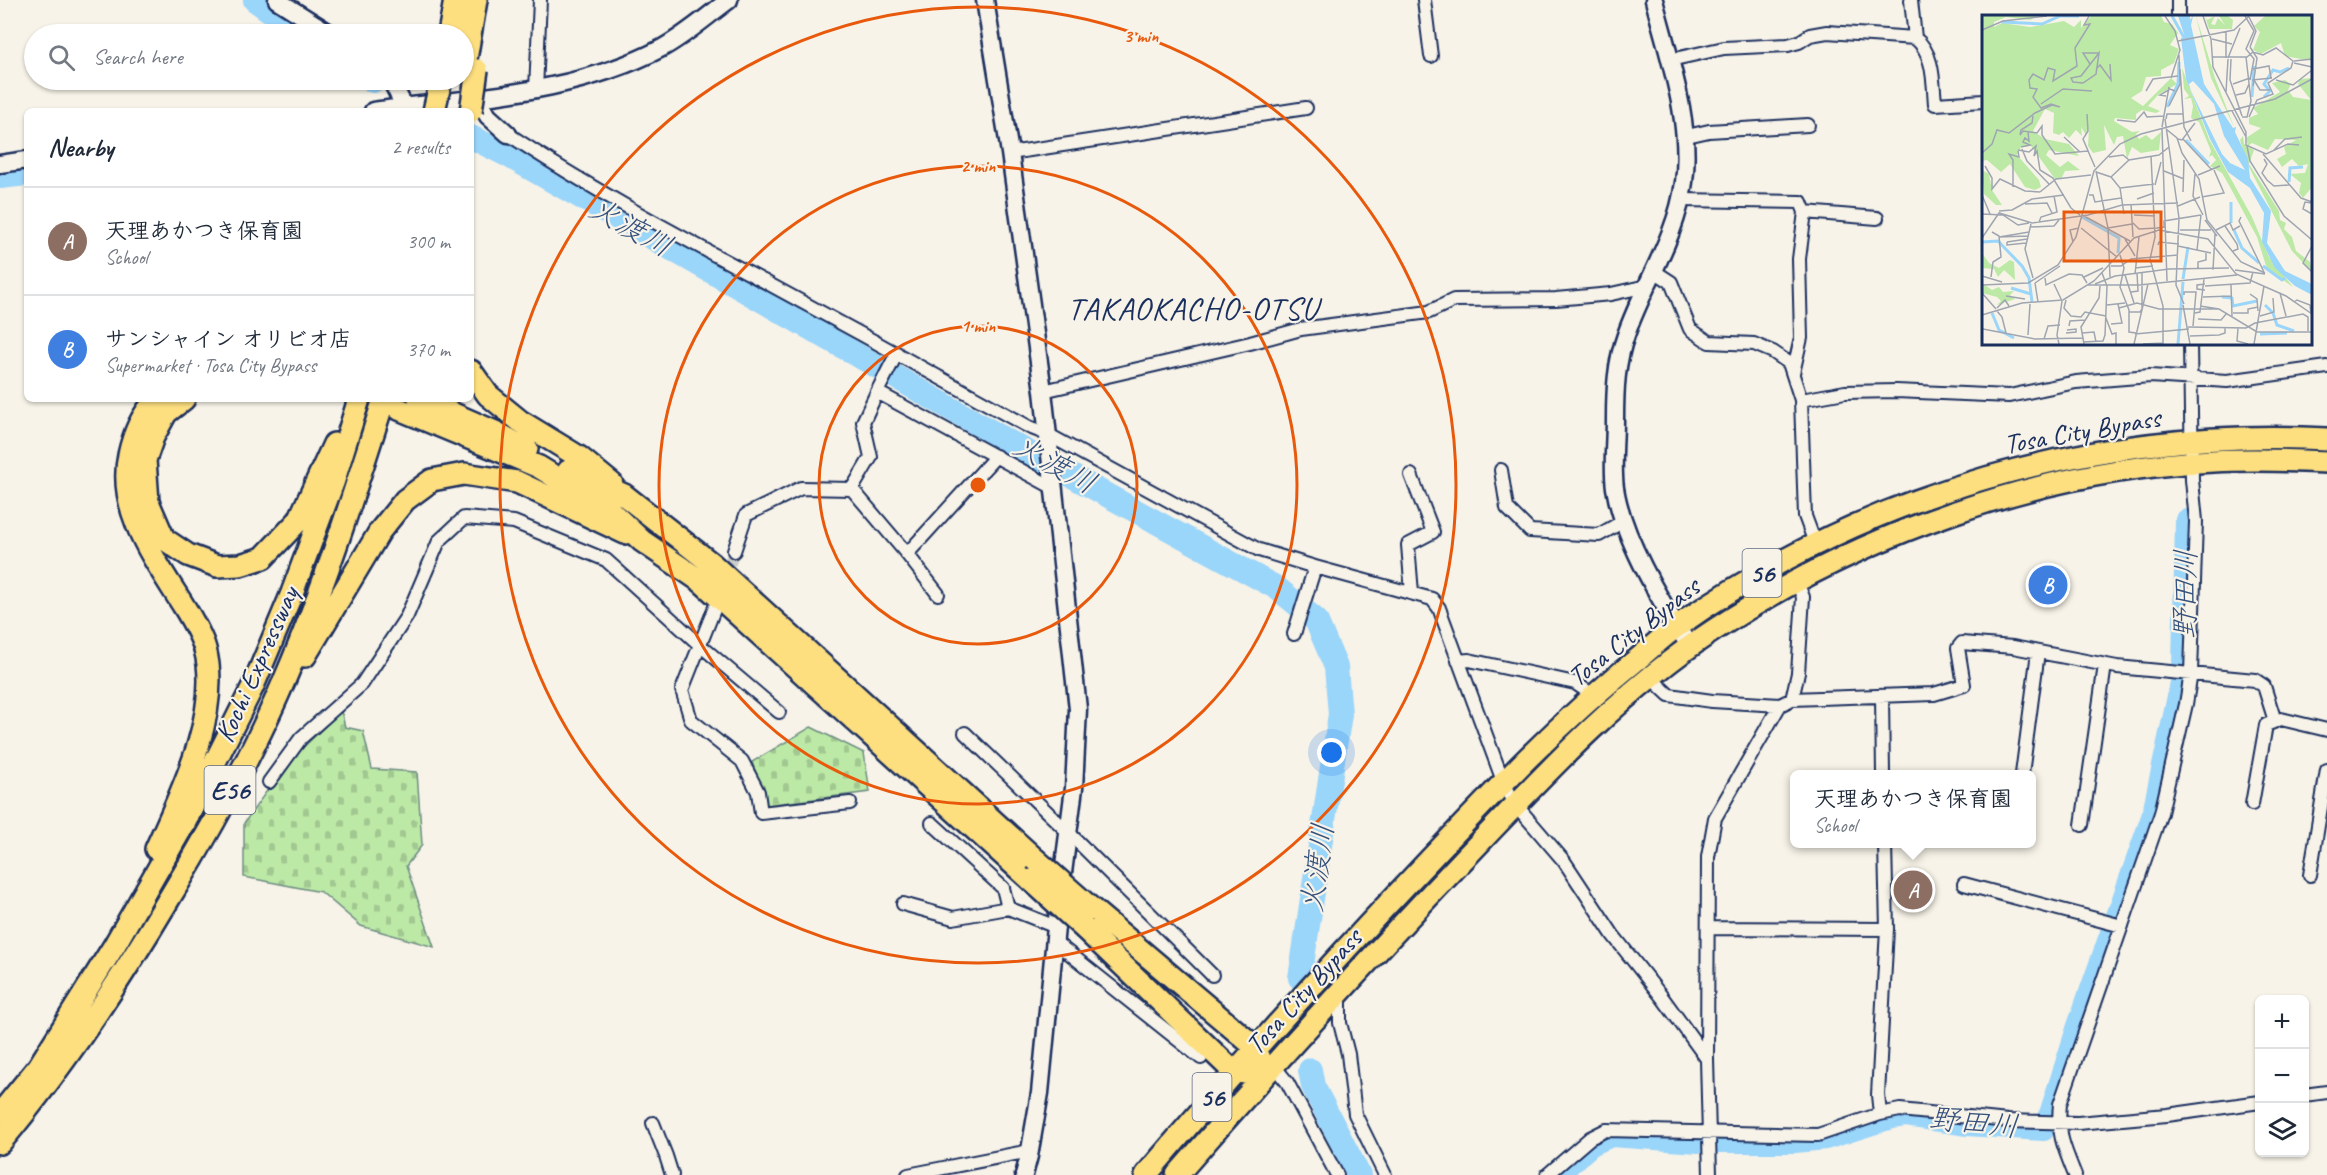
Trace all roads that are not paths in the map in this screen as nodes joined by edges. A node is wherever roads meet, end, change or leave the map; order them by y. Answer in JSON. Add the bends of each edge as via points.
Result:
{"nodes":[{"id":1,"x":277,"y":0,"type":"edge"},
{"id":2,"x":455,"y":0,"type":"edge"},
{"id":3,"x":476,"y":0,"type":"edge"},
{"id":4,"x":485,"y":0,"type":"edge"},
{"id":5,"x":540,"y":0,"type":"edge"},
{"id":6,"x":729,"y":0,"type":"edge"},
{"id":7,"x":985,"y":0,"type":"edge"},
{"id":8,"x":1424,"y":0,"type":"edge"},
{"id":9,"x":1654,"y":0,"type":"edge"},
{"id":10,"x":1911,"y":0,"type":"edge"},
{"id":11,"x":315,"y":24,"type":"edge"},
{"id":12,"x":451,"y":24,"type":"edge"},
{"id":13,"x":473,"y":24,"type":"edge"},
{"id":14,"x":1915,"y":38,"type":"junction"},
{"id":15,"x":474,"y":42,"type":"edge"},
{"id":16,"x":1431,"y":56,"type":"dead end"},
{"id":17,"x":1670,"y":60,"type":"junction"},
{"id":18,"x":396,"y":90,"type":"edge"},
{"id":19,"x":439,"y":90,"type":"edge"},
{"id":20,"x":461,"y":90,"type":"edge"},
{"id":21,"x":536,"y":90,"type":"junction"},
{"id":22,"x":1982,"y":100,"type":"edge"},
{"id":23,"x":474,"y":104,"type":"edge"},
{"id":24,"x":404,"y":106,"type":"junction"},
{"id":25,"x":392,"y":108,"type":"edge"},
{"id":26,"x":435,"y":108,"type":"edge"},
{"id":27,"x":457,"y":108,"type":"edge"},
{"id":28,"x":1306,"y":108,"type":"dead end"},
{"id":29,"x":1809,"y":125,"type":"dead end"},
{"id":30,"x":508,"y":134,"type":"joint"},
{"id":31,"x":1687,"y":136,"type":"junction"},
{"id":32,"x":1010,"y":153,"type":"junction"},
{"id":33,"x":24,"y":160,"type":"edge"},
{"id":34,"x":0,"y":164,"type":"edge"},
{"id":35,"x":1682,"y":200,"type":"junction"},
{"id":36,"x":1805,"y":212,"type":"junction"},
{"id":37,"x":1877,"y":218,"type":"dead end"},
{"id":38,"x":1651,"y":279,"type":"junction"},
{"id":39,"x":2190,"y":345,"type":"edge"},
{"id":40,"x":895,"y":357,"type":"junction"},
{"id":41,"x":2327,"y":367,"type":"edge"},
{"id":42,"x":1792,"y":374,"type":"junction"},
{"id":43,"x":474,"y":375,"type":"edge"},
{"id":44,"x":2191,"y":380,"type":"junction"},
{"id":45,"x":879,"y":388,"type":"junction"},
{"id":46,"x":1042,"y":391,"type":"junction"},
{"id":47,"x":1802,"y":400,"type":"junction"},
{"id":48,"x":154,"y":402,"type":"edge"},
{"id":49,"x":180,"y":402,"type":"edge"},
{"id":50,"x":353,"y":402,"type":"edge"},
{"id":51,"x":358,"y":402,"type":"edge"},
{"id":52,"x":426,"y":402,"type":"edge"},
{"id":53,"x":391,"y":404,"type":"edge"},
{"id":54,"x":1047,"y":437,"type":"junction"},
{"id":55,"x":2327,"y":439,"type":"edge"},
{"id":56,"x":2192,"y":440,"type":"junction"},
{"id":57,"x":996,"y":456,"type":"junction"},
{"id":58,"x":2327,"y":462,"type":"edge"},
{"id":59,"x":2192,"y":463,"type":"junction"},
{"id":60,"x":1501,"y":470,"type":"dead end"},
{"id":61,"x":1411,"y":475,"type":"dead end"},
{"id":62,"x":1052,"y":481,"type":"junction"},
{"id":63,"x":852,"y":489,"type":"junction"},
{"id":64,"x":624,"y":495,"type":"junction"},
{"id":65,"x":1622,"y":522,"type":"junction"},
{"id":66,"x":642,"y":540,"type":"junction"},
{"id":67,"x":1815,"y":543,"type":"junction"},
{"id":68,"x":734,"y":551,"type":"tunnel mouth"},
{"id":69,"x":907,"y":554,"type":"junction"},
{"id":70,"x":1314,"y":567,"type":"junction"},
{"id":71,"x":1796,"y":580,"type":"junction"},
{"id":72,"x":1412,"y":593,"type":"junction"},
{"id":73,"x":938,"y":594,"type":"dead end"},
{"id":74,"x":715,"y":607,"type":"dead end"},
{"id":75,"x":1677,"y":627,"type":"junction"},
{"id":76,"x":1294,"y":634,"type":"dead end"},
{"id":77,"x":700,"y":645,"type":"junction"},
{"id":78,"x":1690,"y":648,"type":"junction"},
{"id":79,"x":2038,"y":652,"type":"junction"},
{"id":80,"x":1458,"y":661,"type":"junction"},
{"id":81,"x":2104,"y":664,"type":"junction"},
{"id":82,"x":2191,"y":673,"type":"junction"},
{"id":83,"x":1652,"y":678,"type":"junction"},
{"id":84,"x":1593,"y":695,"type":"junction"},
{"id":85,"x":1882,"y":696,"type":"junction"},
{"id":86,"x":276,"y":698,"type":"junction"},
{"id":87,"x":1792,"y":699,"type":"junction"},
{"id":88,"x":1780,"y":705,"type":"junction"},
{"id":89,"x":779,"y":712,"type":"dead end"},
{"id":90,"x":2275,"y":721,"type":"junction"},
{"id":91,"x":2327,"y":730,"type":"edge"},
{"id":92,"x":965,"y":734,"type":"dead end"},
{"id":93,"x":1883,"y":770,"type":"edge"},
{"id":94,"x":2023,"y":770,"type":"edge"},
{"id":95,"x":2327,"y":770,"type":"edge"},
{"id":96,"x":1503,"y":781,"type":"junction"},
{"id":97,"x":269,"y":782,"type":"dead end"},
{"id":98,"x":850,"y":803,"type":"dead end"},
{"id":99,"x":1515,"y":804,"type":"junction"},
{"id":100,"x":2252,"y":804,"type":"dead end"},
{"id":101,"x":932,"y":823,"type":"dead end"},
{"id":102,"x":2082,"y":825,"type":"dead end"},
{"id":103,"x":1068,"y":832,"type":"junction"},
{"id":104,"x":1885,"y":848,"type":"edge"},
{"id":105,"x":2310,"y":875,"type":"dead end"},
{"id":106,"x":1964,"y":884,"type":"dead end"},
{"id":107,"x":903,"y":904,"type":"dead end"},
{"id":108,"x":1008,"y":908,"type":"junction"},
{"id":109,"x":1089,"y":919,"type":"junction"},
{"id":110,"x":2122,"y":926,"type":"junction"},
{"id":111,"x":1708,"y":928,"type":"junction"},
{"id":112,"x":1887,"y":929,"type":"junction"},
{"id":113,"x":1055,"y":934,"type":"junction"},
{"id":114,"x":1212,"y":975,"type":"dead end"},
{"id":115,"x":1337,"y":993,"type":"junction"},
{"id":116,"x":1255,"y":1047,"type":"junction"},
{"id":117,"x":1201,"y":1058,"type":"dead end"},
{"id":118,"x":1707,"y":1059,"type":"junction"},
{"id":119,"x":1275,"y":1064,"type":"junction"},
{"id":120,"x":39,"y":1066,"type":"junction"},
{"id":121,"x":1234,"y":1072,"type":"junction"},
{"id":122,"x":2327,"y":1092,"type":"edge"},
{"id":123,"x":2309,"y":1094,"type":"edge"},
{"id":124,"x":2255,"y":1103,"type":"edge"},
{"id":125,"x":0,"y":1114,"type":"edge"},
{"id":126,"x":1880,"y":1114,"type":"junction"},
{"id":127,"x":653,"y":1123,"type":"dead end"},
{"id":128,"x":2050,"y":1123,"type":"junction"},
{"id":129,"x":1710,"y":1138,"type":"junction"},
{"id":130,"x":0,"y":1143,"type":"edge"},
{"id":131,"x":1030,"y":1151,"type":"junction"},
{"id":132,"x":672,"y":1175,"type":"edge"},
{"id":133,"x":908,"y":1175,"type":"edge"},
{"id":134,"x":1024,"y":1175,"type":"edge"},
{"id":135,"x":1146,"y":1175,"type":"edge"},
{"id":136,"x":1177,"y":1175,"type":"edge"},
{"id":137,"x":1337,"y":1175,"type":"edge"},
{"id":138,"x":1385,"y":1175,"type":"edge"},
{"id":139,"x":1547,"y":1175,"type":"edge"},
{"id":140,"x":1710,"y":1175,"type":"edge"},
{"id":141,"x":2075,"y":1175,"type":"edge"}],
"edges":[{"from":1,"to":11,"type":"street"},
{"from":2,"to":12,"type":"highway"},
{"from":3,"to":13,"type":"highway"},
{"from":4,"to":15,"type":"highway"},
{"from":5,"to":21,"type":"street"},
{"from":6,"to":21,"type":"street","via":[[664,47],[634,61],[572,83]]},
{"from":7,"to":32,"type":"street"},
{"from":8,"to":16,"type":"street"},
{"from":9,"to":17,"type":"street"},
{"from":10,"to":14,"type":"street"},
{"from":14,"to":17,"type":"street","via":[[1827,32],[1788,45],[1724,48]]},
{"from":14,"to":22,"type":"street","via":[[1924,45],[1932,68],[1935,104]]},
{"from":17,"to":31,"type":"street"},
{"from":18,"to":24,"type":"street"},
{"from":19,"to":26,"type":"highway","bridge":true},
{"from":20,"to":27,"type":"highway"},
{"from":21,"to":23,"type":"street"},
{"from":23,"to":24,"type":"street"},
{"from":23,"to":30,"type":"street"},
{"from":24,"to":25,"type":"street"},
{"from":28,"to":32,"type":"street"},
{"from":29,"to":31,"type":"street","via":[[1708,131]]},
{"from":30,"to":40,"type":"street","via":[[633,211]]},
{"from":31,"to":35,"type":"street"},
{"from":32,"to":46,"type":"street"},
{"from":33,"to":34,"type":"street"},
{"from":35,"to":36,"type":"street","via":[[1801,202]]},
{"from":35,"to":38,"type":"street"},
{"from":36,"to":37,"type":"street"},
{"from":36,"to":42,"type":"street","via":[[1799,259],[1801,338]]},
{"from":38,"to":42,"type":"street","via":[[1671,282],[1690,329],[1708,342],[1754,344],[1789,363]]},
{"from":38,"to":46,"type":"street","via":[[1611,294],[1454,300],[1429,312],[1301,329]]},
{"from":38,"to":65,"type":"street","via":[[1626,335],[1615,373],[1615,486]]},
{"from":39,"to":44,"type":"street"},
{"from":40,"to":45,"type":"street"},
{"from":40,"to":54,"type":"street"},
{"from":41,"to":44,"type":"street","via":[[2227,381]]},
{"from":42,"to":47,"type":"street"},
{"from":43,"to":64,"type":"highway","via":[[488,395],[520,421],[579,457]]},
{"from":44,"to":47,"type":"street","via":[[2150,376],[2076,382],[2009,396],[1875,391]]},
{"from":44,"to":56,"type":"street"},
{"from":45,"to":57,"type":"street"},
{"from":45,"to":63,"type":"street","via":[[863,422],[870,457]]},
{"from":46,"to":54,"type":"street"},
{"from":47,"to":67,"type":"street","via":[[1805,516]]},
{"from":48,"to":120,"type":"highway","via":[[135,431],[126,491],[136,525],[205,649],[208,694],[189,777],[153,855]]},
{"from":49,"to":50,"type":"highway","via":[[166,413],[145,460],[148,502],[164,538],[188,555],[217,566],[263,558],[299,520]]},
{"from":51,"to":120,"type":"highway","name":"Kochi Expressway","number":"E56","via":[[334,480],[253,686],[185,822]]},
{"from":52,"to":64,"type":"highway"},
{"from":53,"to":66,"type":"highway","via":[[539,467],[609,510]]},
{"from":53,"to":86,"type":"highway","name":"Kochi Expressway","number":"E56"},
{"from":54,"to":62,"type":"street"},
{"from":54,"to":70,"type":"street","via":[[1259,550]]},
{"from":55,"to":56,"type":"highway","name":"Tosa City Bypass","number":"56"},
{"from":56,"to":59,"type":"street"},
{"from":56,"to":67,"type":"highway","name":"Tosa City Bypass","number":"56","via":[[2118,447],[2013,469],[1912,501]]},
{"from":57,"to":62,"type":"street"},
{"from":57,"to":69,"type":"street"},
{"from":58,"to":59,"type":"highway","name":"Tosa City Bypass","number":"56"},
{"from":59,"to":71,"type":"highway","name":"Tosa City Bypass","number":"56","via":[[2060,483],[1977,505],[1869,545]]},
{"from":59,"to":82,"type":"street","via":[[2196,521]]},
{"from":60,"to":65,"type":"street","via":[[1506,508],[1530,531],[1599,535]]},
{"from":61,"to":72,"type":"street","via":[[1433,532],[1408,545]]},
{"from":62,"to":103,"type":"street","via":[[1078,709]]},
{"from":63,"to":68,"type":"street","via":[[801,488],[746,515]]},
{"from":63,"to":69,"type":"street"},
{"from":64,"to":109,"type":"highway","bridge":true,"via":[[712,564],[1035,859]]},
{"from":65,"to":75,"type":"street"},
{"from":66,"to":86,"type":"highway","via":[[517,482],[464,474],[432,480],[405,500],[380,531]]},
{"from":66,"to":109,"type":"highway","bridge":true,"via":[[702,582],[1031,880]]},
{"from":67,"to":75,"type":"highway","name":"Tosa City Bypass","number":"56"},
{"from":69,"to":73,"type":"street"},
{"from":70,"to":72,"type":"street"},
{"from":70,"to":76,"type":"street"},
{"from":71,"to":78,"type":"highway","name":"Tosa City Bypass","number":"56"},
{"from":71,"to":87,"type":"street","via":[[1803,597],[1798,673]]},
{"from":72,"to":80,"type":"street","via":[[1432,599],[1439,608]]},
{"from":74,"to":77,"type":"street"},
{"from":75,"to":78,"type":"street"},
{"from":75,"to":84,"type":"highway","name":"Tosa City Bypass","number":"56"},
{"from":77,"to":89,"type":"street"},
{"from":77,"to":97,"type":"street","via":[[606,560],[514,522],[465,518],[439,541],[407,616],[362,684],[301,738]]},
{"from":77,"to":98,"type":"street","via":[[682,690],[691,720],[742,761],[758,792],[761,813]]},
{"from":78,"to":83,"type":"highway","name":"Tosa City Bypass","number":"56"},
{"from":79,"to":81,"type":"street"},
{"from":79,"to":85,"type":"street","via":[[1962,643],[1958,648],[1964,685],[1934,694]]},
{"from":79,"to":94,"type":"street"},
{"from":80,"to":84,"type":"street","via":[[1469,660],[1575,683]]},
{"from":80,"to":96,"type":"street"},
{"from":81,"to":82,"type":"street"},
{"from":81,"to":102,"type":"street"},
{"from":82,"to":90,"type":"street","via":[[2255,680],[2264,686]]},
{"from":82,"to":110,"type":"street","via":[[2161,813]]},
{"from":83,"to":88,"type":"street","via":[[1669,695]]},
{"from":83,"to":99,"type":"highway","name":"Tosa City Bypass","number":"56","via":[[1581,738]]},
{"from":84,"to":96,"type":"highway","name":"Tosa City Bypass","number":"56"},
{"from":85,"to":87,"type":"street"},
{"from":85,"to":93,"type":"street"},
{"from":86,"to":130,"type":"highway","name":"Kochi Expressway","number":"E56","via":[[208,834],[135,956],[55,1075]]},
{"from":87,"to":88,"type":"street"},
{"from":88,"to":111,"type":"street","via":[[1715,818],[1708,857]]},
{"from":90,"to":91,"type":"street"},
{"from":90,"to":100,"type":"street","via":[[2266,725]]},
{"from":92,"to":103,"type":"street"},
{"from":95,"to":105,"type":"street"},
{"from":96,"to":99,"type":"street"},
{"from":96,"to":116,"type":"highway","name":"Tosa City Bypass","number":"56"},
{"from":99,"to":115,"type":"highway","name":"Tosa City Bypass","number":"56"},
{"from":99,"to":118,"type":"street","via":[[1564,861],[1613,935]]},
{"from":101,"to":108,"type":"street","via":[[1003,888]]},
{"from":103,"to":113,"type":"street"},
{"from":103,"to":114,"type":"street"},
{"from":104,"to":112,"type":"street"},
{"from":106,"to":110,"type":"street"},
{"from":107,"to":108,"type":"street","via":[[953,918]]},
{"from":108,"to":113,"type":"street"},
{"from":109,"to":116,"type":"highway"},
{"from":109,"to":121,"type":"highway"},
{"from":110,"to":128,"type":"street"},
{"from":111,"to":112,"type":"street"},
{"from":111,"to":118,"type":"street"},
{"from":112,"to":126,"type":"street"},
{"from":113,"to":117,"type":"street"},
{"from":113,"to":131,"type":"street","via":[[1040,1093]]},
{"from":115,"to":119,"type":"highway","name":"Tosa City Bypass","number":"56"},
{"from":115,"to":138,"type":"street","via":[[1354,1114]]},
{"from":116,"to":119,"type":"highway"},
{"from":116,"to":121,"type":"highway","name":"Tosa City Bypass","number":"56"},
{"from":118,"to":129,"type":"street"},
{"from":119,"to":121,"type":"highway"},
{"from":119,"to":136,"type":"highway","name":"Tosa City Bypass","number":"56"},
{"from":119,"to":137,"type":"street"},
{"from":120,"to":125,"type":"highway","name":"Kochi Expressway","number":"E56"},
{"from":121,"to":135,"type":"highway","name":"Tosa City Bypass","number":"56"},
{"from":122,"to":123,"type":"street"},
{"from":124,"to":128,"type":"street","via":[[2167,1115]]},
{"from":126,"to":128,"type":"street","via":[[1900,1110]]},
{"from":126,"to":129,"type":"street","via":[[1787,1141]]},
{"from":127,"to":132,"type":"street"},
{"from":128,"to":141,"type":"street"},
{"from":129,"to":139,"type":"street","via":[[1606,1130],[1590,1138]]},
{"from":129,"to":140,"type":"street"},
{"from":131,"to":133,"type":"street"},
{"from":131,"to":134,"type":"street"}]}
